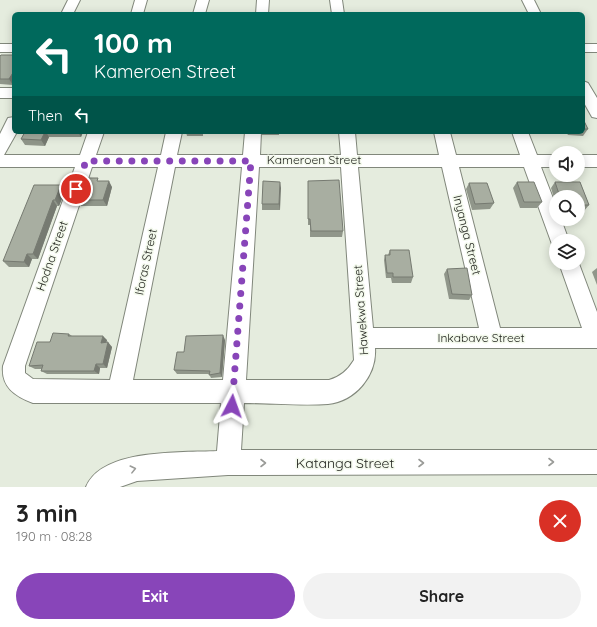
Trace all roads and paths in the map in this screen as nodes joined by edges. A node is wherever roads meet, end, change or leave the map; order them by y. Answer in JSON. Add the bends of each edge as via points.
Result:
{"nodes":[{"id":1,"x":74,"y":0,"type":"edge"},
{"id":2,"x":142,"y":0,"type":"edge"},
{"id":3,"x":203,"y":0,"type":"edge"},
{"id":4,"x":263,"y":0,"type":"edge"},
{"id":5,"x":336,"y":0,"type":"edge"},
{"id":6,"x":528,"y":0,"type":"edge"},
{"id":7,"x":68,"y":12,"type":"edge"},
{"id":8,"x":137,"y":12,"type":"edge"},
{"id":9,"x":200,"y":12,"type":"edge"},
{"id":10,"x":262,"y":12,"type":"edge"},
{"id":11,"x":338,"y":12,"type":"edge"},
{"id":12,"x":534,"y":12,"type":"edge"},
{"id":13,"x":0,"y":48,"type":"edge"},
{"id":14,"x":12,"y":48,"type":"edge"},
{"id":15,"x":585,"y":48,"type":"edge"},
{"id":16,"x":597,"y":48,"type":"edge"},
{"id":17,"x":585,"y":90,"type":"edge"},
{"id":18,"x":0,"y":93,"type":"edge"},
{"id":19,"x":12,"y":93,"type":"edge"},
{"id":20,"x":597,"y":113,"type":"edge"},
{"id":21,"x":12,"y":126,"type":"edge"},
{"id":22,"x":95,"y":134,"type":"edge"},
{"id":23,"x":174,"y":134,"type":"edge"},
{"id":24,"x":253,"y":134,"type":"edge"},
{"id":25,"x":347,"y":134,"type":"edge"},
{"id":26,"x":443,"y":134,"type":"edge"},
{"id":27,"x":521,"y":134,"type":"edge"},
{"id":28,"x":0,"y":150,"type":"edge"},
{"id":29,"x":349,"y":160,"type":"junction"},
{"id":30,"x":0,"y":161,"type":"edge"},
{"id":31,"x":86,"y":161,"type":"junction"},
{"id":32,"x":167,"y":161,"type":"junction"},
{"id":33,"x":251,"y":161,"type":"junction"},
{"id":34,"x":450,"y":161,"type":"junction"},
{"id":35,"x":531,"y":161,"type":"junction"},
{"id":36,"x":549,"y":161,"type":"edge"},
{"id":37,"x":585,"y":161,"type":"edge"},
{"id":38,"x":597,"y":161,"type":"edge"},
{"id":39,"x":557,"y":234,"type":"edge"},
{"id":40,"x":571,"y":270,"type":"edge"},
{"id":41,"x":364,"y":338,"type":"junction"},
{"id":42,"x":492,"y":338,"type":"junction"},
{"id":43,"x":596,"y":338,"type":"edge"},
{"id":44,"x":16,"y":381,"type":"joint"},
{"id":45,"x":119,"y":392,"type":"junction"},
{"id":46,"x":233,"y":392,"type":"junction"},
{"id":47,"x":597,"y":462,"type":"edge"},
{"id":48,"x":228,"y":463,"type":"junction"},
{"id":49,"x":99,"y":487,"type":"edge"}],
"edges":[{"from":1,"to":7,"type":"street"},
{"from":2,"to":8,"type":"street"},
{"from":3,"to":9,"type":"street"},
{"from":4,"to":10,"type":"street"},
{"from":5,"to":11,"type":"street"},
{"from":6,"to":12,"type":"street"},
{"from":13,"to":14,"type":"street"},
{"from":15,"to":16,"type":"street"},
{"from":17,"to":20,"type":"street"},
{"from":18,"to":19,"type":"street"},
{"from":21,"to":28,"type":"street"},
{"from":22,"to":31,"type":"street","name":"Hodna Street"},
{"from":23,"to":32,"type":"street","name":"Iforas Street"},
{"from":24,"to":33,"type":"street"},
{"from":25,"to":29,"type":"street","name":"Hawekwa Street"},
{"from":26,"to":34,"type":"street","name":"Inyanga Street"},
{"from":27,"to":35,"type":"street"},
{"from":29,"to":33,"type":"street","name":"Kameroen Street"},
{"from":29,"to":34,"type":"street","name":"Kameroen Street"},
{"from":29,"to":41,"type":"street","name":"Hawekwa Street"},
{"from":30,"to":31,"type":"street","name":"Kameroen Street"},
{"from":31,"to":32,"type":"street","name":"Kameroen Street"},
{"from":31,"to":44,"type":"street","name":"Hodna Street","via":[[14,366]]},
{"from":32,"to":33,"type":"street","name":"Kameroen Street"},
{"from":32,"to":45,"type":"street","name":"Iforas Street"},
{"from":33,"to":46,"type":"street"},
{"from":34,"to":35,"type":"street","name":"Kameroen Street"},
{"from":34,"to":42,"type":"street","name":"Inyanga Street"},
{"from":35,"to":36,"type":"street","name":"Kameroen Street"},
{"from":35,"to":39,"type":"street"},
{"from":37,"to":38,"type":"street"},
{"from":40,"to":43,"type":"street"},
{"from":41,"to":42,"type":"street","name":"Inkabave Street"},
{"from":41,"to":46,"type":"street","name":"Hawekwa Street","via":[[363,367],[354,380],[338,390]]},
{"from":42,"to":43,"type":"street","name":"Inkabave Street"},
{"from":44,"to":45,"type":"street","name":"Hawekwa Street","via":[[33,391]]},
{"from":45,"to":46,"type":"street","name":"Hawekwa Street"},
{"from":46,"to":48,"type":"street"},
{"from":48,"to":47,"type":"street","name":"Katanga Street","one_way":true},
{"from":49,"to":48,"type":"street","name":"Katanga Street","one_way":true,"via":[[114,476],[136,468]]}]}
